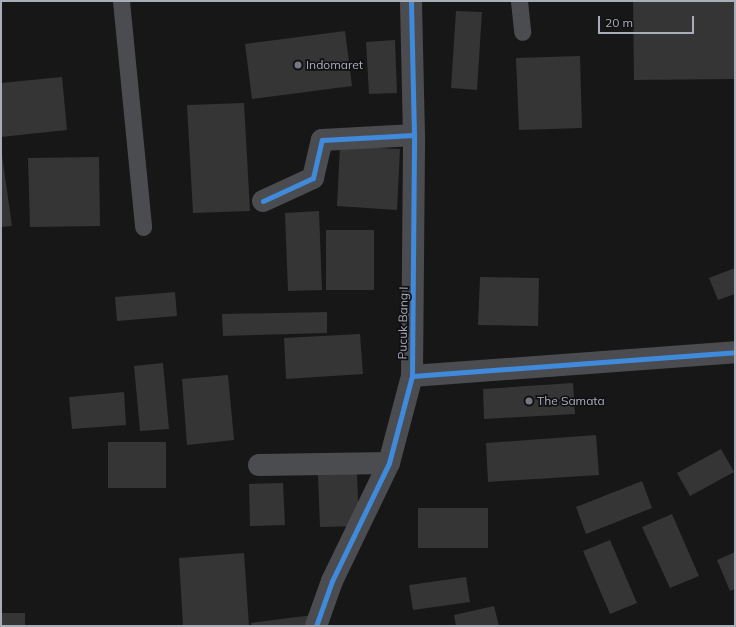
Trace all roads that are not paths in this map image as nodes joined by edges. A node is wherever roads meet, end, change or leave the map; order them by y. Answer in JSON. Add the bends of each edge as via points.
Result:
{"nodes":[{"id":1,"x":121,"y":1,"type":"edge"},
{"id":2,"x":411,"y":1,"type":"edge"},
{"id":3,"x":519,"y":1,"type":"edge"},
{"id":4,"x":522,"y":32,"type":"dead end"},
{"id":5,"x":414,"y":136,"type":"junction"},
{"id":6,"x":264,"y":201,"type":"dead end"},
{"id":7,"x":143,"y":227,"type":"dead end"},
{"id":8,"x":735,"y":352,"type":"edge"},
{"id":9,"x":412,"y":376,"type":"junction"},
{"id":10,"x":389,"y":463,"type":"junction"},
{"id":11,"x":259,"y":465,"type":"dead end"},
{"id":12,"x":316,"y":626,"type":"edge"}],
"edges":[{"from":1,"to":7,"type":"lane"},
{"from":2,"to":5,"type":"street","name":"Pucuk Bang I"},
{"from":3,"to":4,"type":"lane"},
{"from":5,"to":6,"type":"street","via":[[322,140],[313,178]]},
{"from":5,"to":9,"type":"street","name":"Pucuk Bang I"},
{"from":8,"to":9,"type":"street"},
{"from":9,"to":10,"type":"street","name":"Pucuk Bang I"},
{"from":10,"to":11,"type":"street"},
{"from":10,"to":12,"type":"street","name":"Pucuk Bang I","via":[[332,581]]}]}
